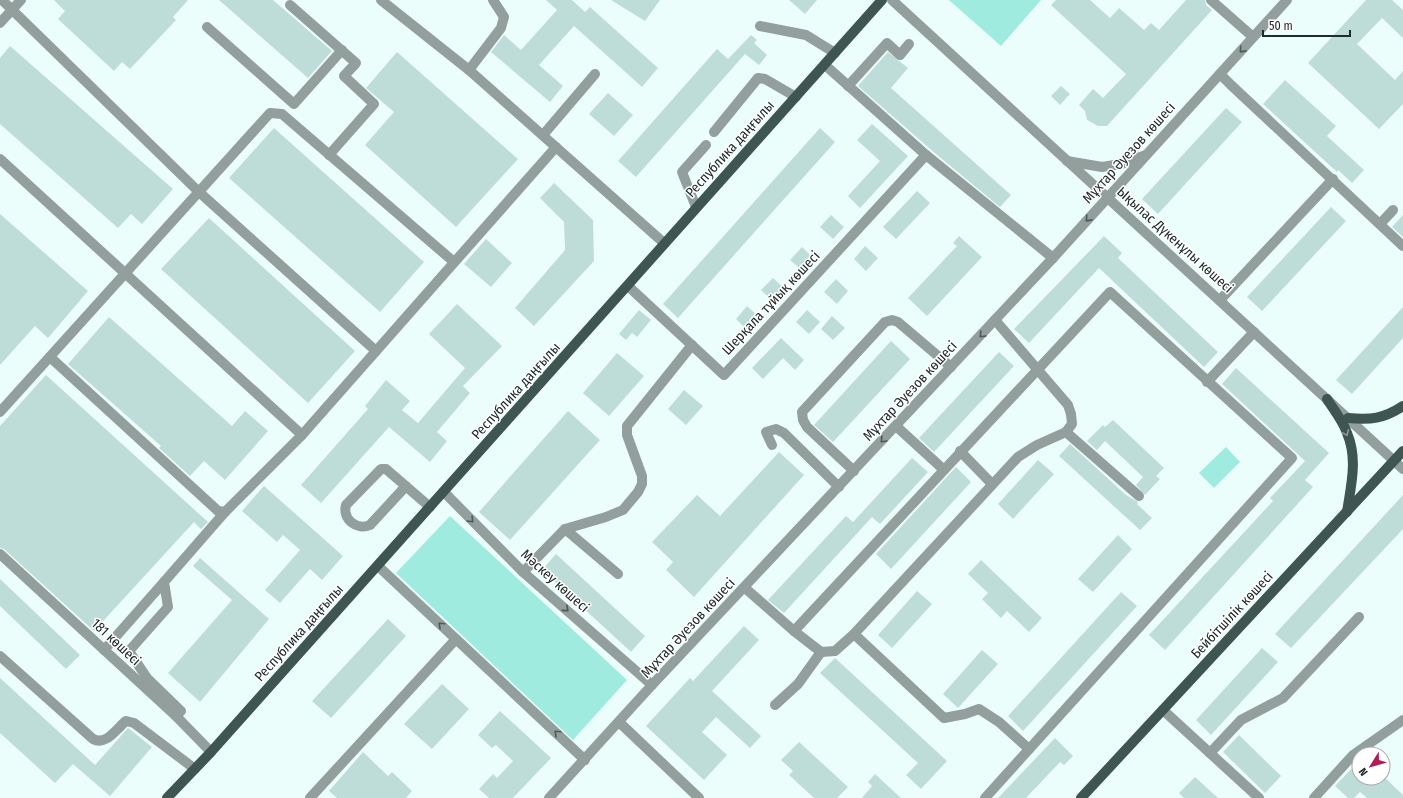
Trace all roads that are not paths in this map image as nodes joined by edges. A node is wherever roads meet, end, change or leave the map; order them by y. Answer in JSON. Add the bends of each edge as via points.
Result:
{"nodes":[{"id":1,"x":2,"y":0,"type":"edge"},
{"id":2,"x":21,"y":0,"type":"edge"},
{"id":3,"x":381,"y":0,"type":"edge"},
{"id":4,"x":493,"y":0,"type":"edge"},
{"id":5,"x":882,"y":0,"type":"edge"},
{"id":6,"x":892,"y":0,"type":"edge"},
{"id":7,"x":1211,"y":0,"type":"edge"},
{"id":8,"x":1286,"y":0,"type":"edge"},
{"id":9,"x":290,"y":5,"type":"dead end"},
{"id":10,"x":13,"y":9,"type":"junction"},
{"id":11,"x":0,"y":23,"type":"edge"},
{"id":12,"x":760,"y":26,"type":"dead end"},
{"id":13,"x":207,"y":27,"type":"dead end"},
{"id":14,"x":1253,"y":37,"type":"junction"},
{"id":15,"x":909,"y":44,"type":"dead end"},
{"id":16,"x":342,"y":50,"type":"junction"},
{"id":17,"x":836,"y":53,"type":"junction"},
{"id":18,"x":825,"y":65,"type":"junction"},
{"id":19,"x":469,"y":70,"type":"junction"},
{"id":20,"x":595,"y":74,"type":"dead end"},
{"id":21,"x":1220,"y":74,"type":"junction"},
{"id":22,"x":848,"y":86,"type":"junction"},
{"id":23,"x":796,"y":97,"type":"junction"},
{"id":24,"x":294,"y":104,"type":"junction"},
{"id":25,"x":284,"y":115,"type":"junction"},
{"id":26,"x":714,"y":132,"type":"dead end"},
{"id":27,"x":543,"y":135,"type":"junction"},
{"id":28,"x":706,"y":145,"type":"dead end"},
{"id":29,"x":556,"y":147,"type":"junction"},
{"id":30,"x":1148,"y":154,"type":"junction"},
{"id":31,"x":329,"y":155,"type":"junction"},
{"id":32,"x":926,"y":155,"type":"junction"},
{"id":33,"x":0,"y":159,"type":"edge"},
{"id":34,"x":1067,"y":161,"type":"junction"},
{"id":35,"x":1333,"y":179,"type":"junction"},
{"id":36,"x":199,"y":192,"type":"junction"},
{"id":37,"x":1107,"y":198,"type":"junction"},
{"id":38,"x":696,"y":207,"type":"junction"},
{"id":39,"x":1393,"y":210,"type":"dead end"},
{"id":40,"x":1380,"y":224,"type":"junction"},
{"id":41,"x":664,"y":243,"type":"junction"},
{"id":42,"x":1403,"y":246,"type":"edge"},
{"id":43,"x":1053,"y":258,"type":"junction"},
{"id":44,"x":454,"y":262,"type":"junction"},
{"id":45,"x":125,"y":273,"type":"junction"},
{"id":46,"x":628,"y":286,"type":"junction"},
{"id":47,"x":1220,"y":300,"type":"junction"},
{"id":48,"x":995,"y":320,"type":"junction"},
{"id":49,"x":1254,"y":332,"type":"junction"},
{"id":50,"x":692,"y":345,"type":"junction"},
{"id":51,"x":376,"y":351,"type":"junction"},
{"id":52,"x":50,"y":357,"type":"junction"},
{"id":53,"x":1038,"y":367,"type":"junction"},
{"id":54,"x":951,"y":368,"type":"junction"},
{"id":55,"x":1207,"y":382,"type":"junction"},
{"id":56,"x":1327,"y":399,"type":"junction"},
{"id":57,"x":1403,"y":406,"type":"edge"},
{"id":58,"x":0,"y":412,"type":"edge"},
{"id":59,"x":1348,"y":418,"type":"junction"},
{"id":60,"x":896,"y":426,"type":"junction"},
{"id":61,"x":1066,"y":432,"type":"junction"},
{"id":62,"x":302,"y":435,"type":"junction"},
{"id":63,"x":772,"y":446,"type":"dead end"},
{"id":64,"x":960,"y":451,"type":"junction"},
{"id":65,"x":1403,"y":451,"type":"edge"},
{"id":66,"x":1394,"y":461,"type":"junction"},
{"id":67,"x":943,"y":469,"type":"junction"},
{"id":68,"x":1403,"y":469,"type":"edge"},
{"id":69,"x":854,"y":471,"type":"junction"},
{"id":70,"x":992,"y":484,"type":"junction"},
{"id":71,"x":406,"y":486,"type":"junction"},
{"id":72,"x":839,"y":487,"type":"junction"},
{"id":73,"x":444,"y":492,"type":"junction"},
{"id":74,"x":1139,"y":496,"type":"dead end"},
{"id":75,"x":430,"y":507,"type":"junction"},
{"id":76,"x":225,"y":512,"type":"junction"},
{"id":77,"x":1347,"y":512,"type":"junction"},
{"id":78,"x":565,"y":529,"type":"junction"},
{"id":79,"x":0,"y":554,"type":"edge"},
{"id":80,"x":378,"y":566,"type":"junction"},
{"id":81,"x":523,"y":572,"type":"junction"},
{"id":82,"x":618,"y":574,"type":"dead end"},
{"id":83,"x":164,"y":582,"type":"junction"},
{"id":84,"x":744,"y":588,"type":"junction"},
{"id":85,"x":1359,"y":617,"type":"dead end"},
{"id":86,"x":794,"y":631,"type":"junction"},
{"id":87,"x":854,"y":634,"type":"junction"},
{"id":88,"x":456,"y":639,"type":"junction"},
{"id":89,"x":104,"y":650,"type":"junction"},
{"id":90,"x":821,"y":652,"type":"junction"},
{"id":91,"x":0,"y":656,"type":"edge"},
{"id":92,"x":652,"y":685,"type":"junction"},
{"id":93,"x":775,"y":705,"type":"dead end"},
{"id":94,"x":1163,"y":710,"type":"junction"},
{"id":95,"x":176,"y":716,"type":"junction"},
{"id":96,"x":1403,"y":720,"type":"edge"},
{"id":97,"x":620,"y":723,"type":"junction"},
{"id":98,"x":1029,"y":749,"type":"junction"},
{"id":99,"x":211,"y":752,"type":"junction"},
{"id":100,"x":1210,"y":753,"type":"junction"},
{"id":101,"x":585,"y":760,"type":"junction"},
{"id":102,"x":195,"y":769,"type":"junction"},
{"id":103,"x":166,"y":798,"type":"edge"},
{"id":104,"x":310,"y":798,"type":"edge"},
{"id":105,"x":549,"y":798,"type":"edge"},
{"id":106,"x":700,"y":798,"type":"edge"},
{"id":107,"x":985,"y":798,"type":"edge"},
{"id":108,"x":1081,"y":798,"type":"edge"},
{"id":109,"x":1259,"y":798,"type":"edge"},
{"id":110,"x":1314,"y":798,"type":"edge"}],
"edges":[{"from":1,"to":10,"type":"street"},
{"from":2,"to":10,"type":"street"},
{"from":3,"to":19,"type":"street"},
{"from":4,"to":19,"type":"street","via":[[504,17],[501,28]]},
{"from":5,"to":17,"type":"main road","name":"Республика даңғылы"},
{"from":6,"to":34,"type":"street","name":"Ықылас Дүкенұлы көшесі"},
{"from":7,"to":14,"type":"street"},
{"from":8,"to":14,"type":"street","name":"Мұхтар Әуезов көшесі"},
{"from":9,"to":16,"type":"street"},
{"from":10,"to":11,"type":"street"},
{"from":10,"to":36,"type":"street"},
{"from":12,"to":17,"type":"street","via":[[806,35]]},
{"from":13,"to":24,"type":"street"},
{"from":14,"to":21,"type":"street","name":"Мұхтар Әуезов көшесі","one_way":true},
{"from":15,"to":22,"type":"street","via":[[900,55],[887,43]]},
{"from":16,"to":24,"type":"street"},
{"from":16,"to":31,"type":"street","via":[[356,62],[344,76],[374,104]]},
{"from":17,"to":18,"type":"main road","name":"Республика даңғылы"},
{"from":18,"to":22,"type":"street"},
{"from":18,"to":23,"type":"main road","name":"Республика даңғылы"},
{"from":19,"to":27,"type":"street"},
{"from":20,"to":27,"type":"street"},
{"from":21,"to":30,"type":"street","name":"Мұхтар Әуезов көшесі"},
{"from":21,"to":35,"type":"street"},
{"from":22,"to":32,"type":"street"},
{"from":23,"to":26,"type":"street","via":[[765,79],[758,78]]},
{"from":23,"to":38,"type":"main road","name":"Республика даңғылы"},
{"from":24,"to":25,"type":"street"},
{"from":25,"to":31,"type":"street"},
{"from":25,"to":36,"type":"street","via":[[270,113]]},
{"from":27,"to":29,"type":"street"},
{"from":28,"to":38,"type":"street","via":[[682,172]]},
{"from":29,"to":41,"type":"street"},
{"from":29,"to":44,"type":"street"},
{"from":30,"to":34,"type":"street","via":[[1121,164],[1102,167]]},
{"from":30,"to":37,"type":"street","name":"Мұхтар Әуезов көшесі"},
{"from":31,"to":44,"type":"street"},
{"from":32,"to":43,"type":"street"},
{"from":32,"to":50,"type":"street","name":"Шерқала тұйық көшесі","via":[[724,375]]},
{"from":33,"to":45,"type":"street"},
{"from":34,"to":37,"type":"street","name":"Ықылас Дүкенұлы көшесі"},
{"from":35,"to":40,"type":"street"},
{"from":35,"to":47,"type":"street"},
{"from":36,"to":45,"type":"street"},
{"from":36,"to":51,"type":"street"},
{"from":37,"to":43,"type":"street","name":"Мұхтар Әуезов көшесі","one_way":true},
{"from":37,"to":47,"type":"street","name":"Ықылас Дүкенұлы көшесі"},
{"from":38,"to":41,"type":"main road","name":"Республика даңғылы"},
{"from":39,"to":40,"type":"street"},
{"from":40,"to":42,"type":"street"},
{"from":41,"to":46,"type":"main road","name":"Республика даңғылы"},
{"from":43,"to":48,"type":"street","name":"Мұхтар Әуезов көшесі"},
{"from":44,"to":51,"type":"street"},
{"from":45,"to":52,"type":"street"},
{"from":45,"to":62,"type":"street"},
{"from":46,"to":50,"type":"street","name":"Шерқала тұйық көшесі"},
{"from":46,"to":73,"type":"main road","name":"Республика даңғылы"},
{"from":47,"to":49,"type":"street","name":"Ықылас Дүкенұлы көшесі"},
{"from":48,"to":53,"type":"street"},
{"from":48,"to":54,"type":"street","name":"Мұхтар Әуезов көшесі","one_way":true},
{"from":49,"to":55,"type":"street"},
{"from":49,"to":56,"type":"street","name":"Ықылас Дүкенұлы көшесі"},
{"from":50,"to":78,"type":"street","via":[[627,426],[627,435],[642,476],[638,492],[623,510]]},
{"from":51,"to":62,"type":"street"},
{"from":52,"to":58,"type":"street"},
{"from":52,"to":76,"type":"street","via":[[218,511]]},
{"from":53,"to":55,"type":"street","via":[[1110,292]]},
{"from":53,"to":61,"type":"street","via":[[1068,405],[1072,424]]},
{"from":53,"to":64,"type":"street"},
{"from":54,"to":60,"type":"street","name":"Мұхтар Әуезов көшесі"},
{"from":54,"to":69,"type":"street","via":[[898,322],[885,322],[802,412],[802,420]]},
{"from":55,"to":98,"type":"street","via":[[1292,458]]},
{"from":56,"to":59,"type":"street","name":"Ықылас Дүкенұлы көшесі"},
{"from":56,"to":77,"type":"main road","one_way":true,"via":[[1347,432],[1353,450],[1354,470]]},
{"from":57,"to":59,"type":"main road","via":[[1389,415],[1368,420]]},
{"from":59,"to":66,"type":"street","name":"Ықылас Дүкенұлы көшесі"},
{"from":60,"to":67,"type":"street"},
{"from":60,"to":69,"type":"street","name":"Мұхтар Әуезов көшесі","one_way":true},
{"from":61,"to":70,"type":"street","via":[[1018,457]]},
{"from":61,"to":74,"type":"street"},
{"from":62,"to":76,"type":"street"},
{"from":63,"to":72,"type":"street","via":[[766,432],[776,429],[784,433]]},
{"from":64,"to":67,"type":"street"},
{"from":64,"to":70,"type":"street"},
{"from":65,"to":66,"type":"main road","name":"Бейбітшілік көшесі"},
{"from":66,"to":68,"type":"street","name":"Ықылас Дүкенұлы көшесі"},
{"from":66,"to":77,"type":"main road","name":"Бейбітшілік көшесі"},
{"from":67,"to":86,"type":"street"},
{"from":69,"to":72,"type":"street","name":"Мұхтар Әуезов көшесі"},
{"from":70,"to":87,"type":"street"},
{"from":71,"to":71,"type":"street","via":[[386,469],[381,469],[346,505],[346,516],[355,526],[364,528],[370,525]]},
{"from":71,"to":75,"type":"street"},
{"from":72,"to":84,"type":"street","name":"Мұхтар Әуезов көшесі"},
{"from":73,"to":75,"type":"main road","name":"Республика даңғылы"},
{"from":73,"to":81,"type":"street","name":"Мәскеу көшесі","one_way":true},
{"from":75,"to":80,"type":"main road","name":"Республика даңғылы"},
{"from":76,"to":83,"type":"street"},
{"from":77,"to":94,"type":"main road","name":"Бейбітшілік көшесі"},
{"from":78,"to":81,"type":"street"},
{"from":78,"to":82,"type":"street"},
{"from":79,"to":89,"type":"street","name":"181 көшесі"},
{"from":88,"to":80,"type":"street","one_way":true},
{"from":80,"to":99,"type":"main road","name":"Республика даңғылы"},
{"from":81,"to":92,"type":"street","name":"Мәскеу көшесі","one_way":true},
{"from":83,"to":89,"type":"street"},
{"from":83,"to":95,"type":"street","via":[[168,606],[129,651],[147,678],[181,711]]},
{"from":84,"to":86,"type":"street"},
{"from":84,"to":92,"type":"street","name":"Мұхтар Әуезов көшесі"},
{"from":85,"to":100,"type":"street","via":[[1282,698],[1241,720]]},
{"from":86,"to":90,"type":"street"},
{"from":87,"to":90,"type":"street","via":[[835,651]]},
{"from":87,"to":98,"type":"street","via":[[944,718],[979,709],[999,722]]},
{"from":101,"to":88,"type":"street","one_way":true},
{"from":88,"to":104,"type":"street"},
{"from":89,"to":95,"type":"street","name":"181 көшесі"},
{"from":90,"to":93,"type":"street","via":[[798,684]]},
{"from":91,"to":102,"type":"street","via":[[97,742],[105,740],[126,722],[134,723]]},
{"from":92,"to":97,"type":"street","name":"Мұхтар Әуезов көшесі"},
{"from":94,"to":100,"type":"street"},
{"from":94,"to":108,"type":"main road","name":"Бейбітшілік көшесі"},
{"from":95,"to":99,"type":"street","name":"181 көшесі"},
{"from":96,"to":110,"type":"street","via":[[1353,755]]},
{"from":97,"to":101,"type":"street","name":"Мұхтар Әуезов көшесі"},
{"from":97,"to":106,"type":"street"},
{"from":98,"to":107,"type":"street"},
{"from":99,"to":102,"type":"main road","name":"Республика даңғылы"},
{"from":100,"to":109,"type":"street"},
{"from":101,"to":105,"type":"street","name":"Мұхтар Әуезов көшесі"},
{"from":102,"to":103,"type":"main road","name":"Республика даңғылы"}]}
